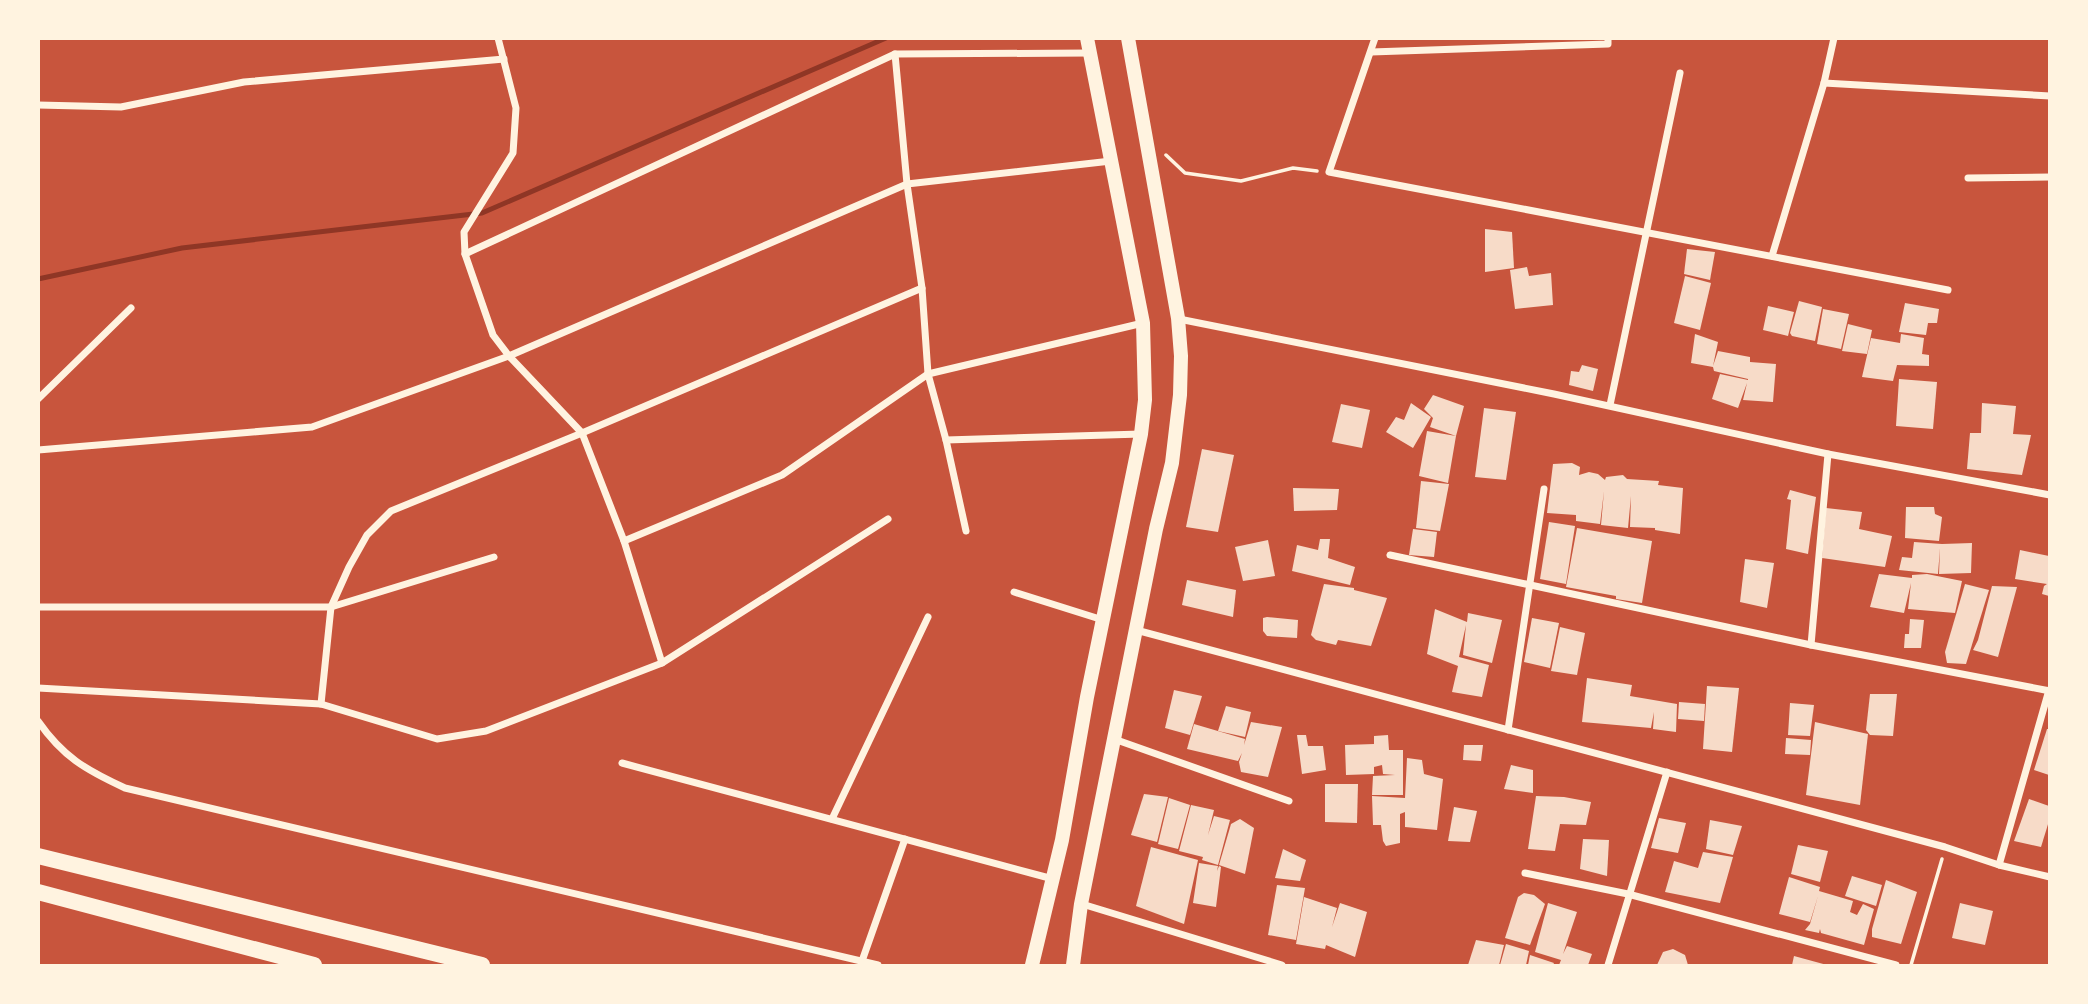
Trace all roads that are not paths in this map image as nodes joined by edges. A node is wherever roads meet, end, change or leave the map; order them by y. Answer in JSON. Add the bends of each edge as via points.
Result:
{"nodes":[{"id":1,"x":498,"y":38,"type":"edge"},
{"id":2,"x":1128,"y":38,"type":"edge"},
{"id":3,"x":1375,"y":38,"type":"edge"},
{"id":4,"x":1608,"y":38,"type":"edge"},
{"id":5,"x":1834,"y":38,"type":"edge"},
{"id":6,"x":1088,"y":46,"type":"edge"},
{"id":7,"x":1371,"y":52,"type":"junction"},
{"id":8,"x":895,"y":54,"type":"junction"},
{"id":9,"x":504,"y":59,"type":"junction"},
{"id":10,"x":1680,"y":73,"type":"dead end"},
{"id":11,"x":1824,"y":83,"type":"junction"},
{"id":12,"x":2049,"y":96,"type":"edge"},
{"id":13,"x":38,"y":105,"type":"edge"},
{"id":14,"x":1112,"y":160,"type":"junction"},
{"id":15,"x":2049,"y":177,"type":"edge"},
{"id":16,"x":1968,"y":178,"type":"dead end"},
{"id":17,"x":907,"y":184,"type":"junction"},
{"id":18,"x":1648,"y":232,"type":"junction"},
{"id":19,"x":465,"y":254,"type":"junction"},
{"id":20,"x":1772,"y":256,"type":"junction"},
{"id":21,"x":922,"y":288,"type":"junction"},
{"id":22,"x":1948,"y":290,"type":"dead end"},
{"id":23,"x":131,"y":308,"type":"dead end"},
{"id":24,"x":1178,"y":318,"type":"junction"},
{"id":25,"x":1143,"y":323,"type":"junction"},
{"id":26,"x":509,"y":356,"type":"junction"},
{"id":27,"x":928,"y":374,"type":"junction"},
{"id":28,"x":38,"y":399,"type":"edge"},
{"id":29,"x":1610,"y":405,"type":"junction"},
{"id":30,"x":582,"y":433,"type":"junction"},
{"id":31,"x":1141,"y":434,"type":"junction"},
{"id":32,"x":946,"y":440,"type":"junction"},
{"id":33,"x":38,"y":450,"type":"edge"},
{"id":34,"x":1828,"y":454,"type":"junction"},
{"id":35,"x":1544,"y":489,"type":"dead end"},
{"id":36,"x":2049,"y":495,"type":"edge"},
{"id":37,"x":888,"y":519,"type":"dead end"},
{"id":38,"x":966,"y":531,"type":"dead end"},
{"id":39,"x":624,"y":541,"type":"junction"},
{"id":40,"x":1390,"y":555,"type":"dead end"},
{"id":41,"x":494,"y":557,"type":"dead end"},
{"id":42,"x":1530,"y":585,"type":"junction"},
{"id":43,"x":1014,"y":592,"type":"dead end"},
{"id":44,"x":38,"y":607,"type":"edge"},
{"id":45,"x":331,"y":607,"type":"junction"},
{"id":46,"x":928,"y":617,"type":"dead end"},
{"id":47,"x":1104,"y":620,"type":"junction"},
{"id":48,"x":1136,"y":630,"type":"junction"},
{"id":49,"x":1811,"y":645,"type":"junction"},
{"id":50,"x":662,"y":663,"type":"junction"},
{"id":51,"x":38,"y":688,"type":"edge"},
{"id":52,"x":2049,"y":690,"type":"edge"},
{"id":53,"x":321,"y":704,"type":"junction"},
{"id":54,"x":38,"y":721,"type":"edge"},
{"id":55,"x":1508,"y":730,"type":"junction"},
{"id":56,"x":1114,"y":739,"type":"junction"},
{"id":57,"x":622,"y":763,"type":"dead end"},
{"id":58,"x":1667,"y":772,"type":"junction"},
{"id":59,"x":1289,"y":802,"type":"dead end"},
{"id":60,"x":832,"y":819,"type":"junction"},
{"id":61,"x":905,"y":839,"type":"junction"},
{"id":62,"x":38,"y":856,"type":"edge"},
{"id":63,"x":1998,"y":865,"type":"junction"},
{"id":64,"x":1525,"y":873,"type":"dead end"},
{"id":65,"x":2049,"y":877,"type":"edge"},
{"id":66,"x":1054,"y":879,"type":"junction"},
{"id":67,"x":38,"y":892,"type":"edge"},
{"id":68,"x":1628,"y":894,"type":"junction"},
{"id":69,"x":1081,"y":904,"type":"junction"},
{"id":70,"x":862,"y":961,"type":"junction"},
{"id":71,"x":314,"y":965,"type":"edge"},
{"id":72,"x":482,"y":965,"type":"edge"},
{"id":73,"x":878,"y":965,"type":"edge"},
{"id":74,"x":1034,"y":965,"type":"edge"},
{"id":75,"x":1073,"y":965,"type":"edge"},
{"id":76,"x":1282,"y":965,"type":"edge"},
{"id":77,"x":1608,"y":965,"type":"edge"},
{"id":78,"x":1896,"y":965,"type":"edge"}],
"edges":[{"from":1,"to":9,"type":"street"},
{"from":2,"to":24,"type":"main road"},
{"from":3,"to":7,"type":"street"},
{"from":4,"to":7,"type":"street","via":[[1608,44]]},
{"from":5,"to":11,"type":"street"},
{"from":6,"to":8,"type":"street"},
{"from":6,"to":14,"type":"main road"},
{"from":7,"to":18,"type":"street","via":[[1329,173]]},
{"from":8,"to":17,"type":"street"},
{"from":8,"to":19,"type":"street"},
{"from":9,"to":13,"type":"street","via":[[244,82],[121,107]]},
{"from":9,"to":19,"type":"street","via":[[516,107],[513,153],[464,232]]},
{"from":10,"to":18,"type":"street"},
{"from":11,"to":12,"type":"street"},
{"from":11,"to":20,"type":"street"},
{"from":14,"to":17,"type":"street"},
{"from":14,"to":25,"type":"main road"},
{"from":15,"to":16,"type":"street"},
{"from":17,"to":21,"type":"street"},
{"from":17,"to":26,"type":"street"},
{"from":18,"to":20,"type":"street"},
{"from":18,"to":29,"type":"street"},
{"from":19,"to":26,"type":"street","via":[[493,335]]},
{"from":20,"to":22,"type":"street"},
{"from":21,"to":27,"type":"street"},
{"from":21,"to":30,"type":"street"},
{"from":23,"to":28,"type":"street"},
{"from":24,"to":29,"type":"street"},
{"from":24,"to":48,"type":"main road","via":[[1180,395],[1172,463]]},
{"from":25,"to":27,"type":"street"},
{"from":25,"to":31,"type":"main road"},
{"from":26,"to":30,"type":"street"},
{"from":26,"to":33,"type":"street","via":[[312,427]]},
{"from":27,"to":32,"type":"street"},
{"from":27,"to":39,"type":"street","via":[[782,475]]},
{"from":29,"to":34,"type":"street"},
{"from":30,"to":39,"type":"street"},
{"from":30,"to":45,"type":"street","via":[[391,511],[367,535]]},
{"from":31,"to":32,"type":"street"},
{"from":31,"to":47,"type":"main road"},
{"from":32,"to":38,"type":"street"},
{"from":34,"to":36,"type":"street"},
{"from":34,"to":49,"type":"street"},
{"from":35,"to":42,"type":"street"},
{"from":37,"to":50,"type":"street"},
{"from":39,"to":50,"type":"street"},
{"from":40,"to":42,"type":"street"},
{"from":41,"to":45,"type":"street"},
{"from":42,"to":49,"type":"street"},
{"from":42,"to":55,"type":"street"},
{"from":43,"to":47,"type":"street"},
{"from":44,"to":45,"type":"street"},
{"from":45,"to":53,"type":"street"},
{"from":46,"to":60,"type":"street"},
{"from":47,"to":66,"type":"main road"},
{"from":48,"to":55,"type":"street"},
{"from":48,"to":56,"type":"main road"},
{"from":49,"to":52,"type":"street"},
{"from":50,"to":53,"type":"street","via":[[486,731],[437,738]]},
{"from":51,"to":53,"type":"street"},
{"from":52,"to":63,"type":"street"},
{"from":54,"to":70,"type":"street","via":[[53,743],[88,771],[125,788]]},
{"from":55,"to":58,"type":"street"},
{"from":56,"to":59,"type":"street"},
{"from":56,"to":69,"type":"main road"},
{"from":57,"to":60,"type":"street"},
{"from":58,"to":63,"type":"street"},
{"from":58,"to":68,"type":"street"},
{"from":60,"to":61,"type":"street"},
{"from":61,"to":66,"type":"street"},
{"from":61,"to":70,"type":"street"},
{"from":62,"to":72,"type":"highway"},
{"from":63,"to":65,"type":"street"},
{"from":64,"to":68,"type":"street"},
{"from":66,"to":74,"type":"main road"},
{"from":67,"to":71,"type":"highway"},
{"from":68,"to":77,"type":"street"},
{"from":68,"to":78,"type":"street"},
{"from":69,"to":75,"type":"main road"},
{"from":69,"to":76,"type":"street"},
{"from":70,"to":73,"type":"street"}]}
